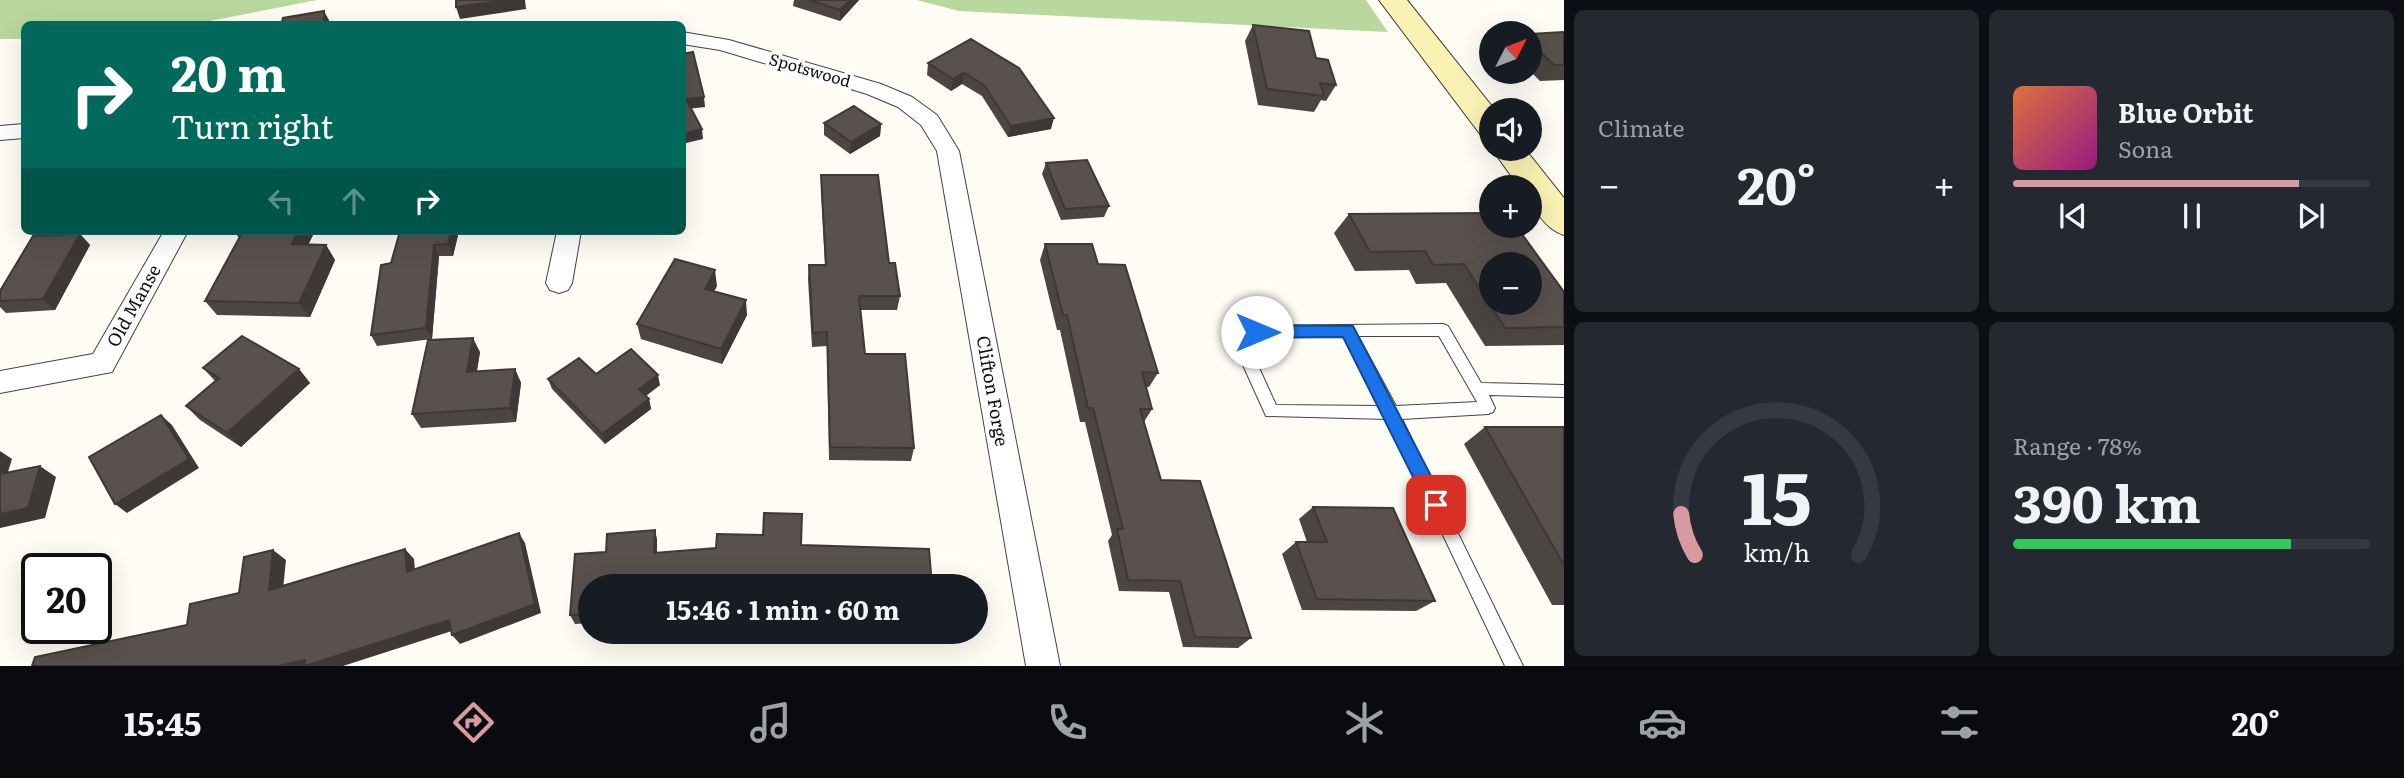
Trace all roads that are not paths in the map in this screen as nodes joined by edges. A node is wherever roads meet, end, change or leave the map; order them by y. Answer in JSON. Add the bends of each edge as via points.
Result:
{"nodes":[{"id":1,"x":1393,"y":0,"type":"edge"},
{"id":2,"x":686,"y":39,"type":"edge"},
{"id":3,"x":1479,"y":111,"type":"edge"},
{"id":4,"x":929,"y":120,"type":"joint"},
{"id":5,"x":21,"y":131,"type":"edge"},
{"id":6,"x":0,"y":133,"type":"edge"},
{"id":7,"x":1516,"y":161,"type":"edge"},
{"id":8,"x":1564,"y":222,"type":"edge"},
{"id":9,"x":174,"y":235,"type":"edge"},
{"id":10,"x":568,"y":235,"type":"edge"},
{"id":11,"x":559,"y":283,"type":"dead end"},
{"id":12,"x":1348,"y":331,"type":"junction"},
{"id":13,"x":0,"y":382,"type":"edge"},
{"id":14,"x":1478,"y":389,"type":"junction"},
{"id":15,"x":1564,"y":391,"type":"edge"},
{"id":16,"x":1392,"y":413,"type":"junction"},
{"id":17,"x":1043,"y":666,"type":"edge"},
{"id":18,"x":1514,"y":666,"type":"edge"}],
"edges":[{"from":1,"to":3,"type":"main road"},
{"from":2,"to":4,"type":"street","name":"Spotswood","via":[[722,44],[874,89],[905,102]]},
{"from":4,"to":17,"type":"street","name":"Clifton Forge","via":[[948,151]]},
{"from":5,"to":6,"type":"street"},
{"from":7,"to":8,"type":"main road"},
{"from":9,"to":13,"type":"street","name":"Old Manse","via":[[102,364]]},
{"from":10,"to":11,"type":"street"},
{"from":12,"to":14,"type":"lane","via":[[1443,330]]},
{"from":12,"to":16,"type":"lane"},
{"from":12,"to":16,"type":"lane","via":[[1234,332],[1271,411]]},
{"from":14,"to":15,"type":"lane"},
{"from":14,"to":16,"type":"lane","via":[[1488,408]]},
{"from":16,"to":18,"type":"lane"}]}
